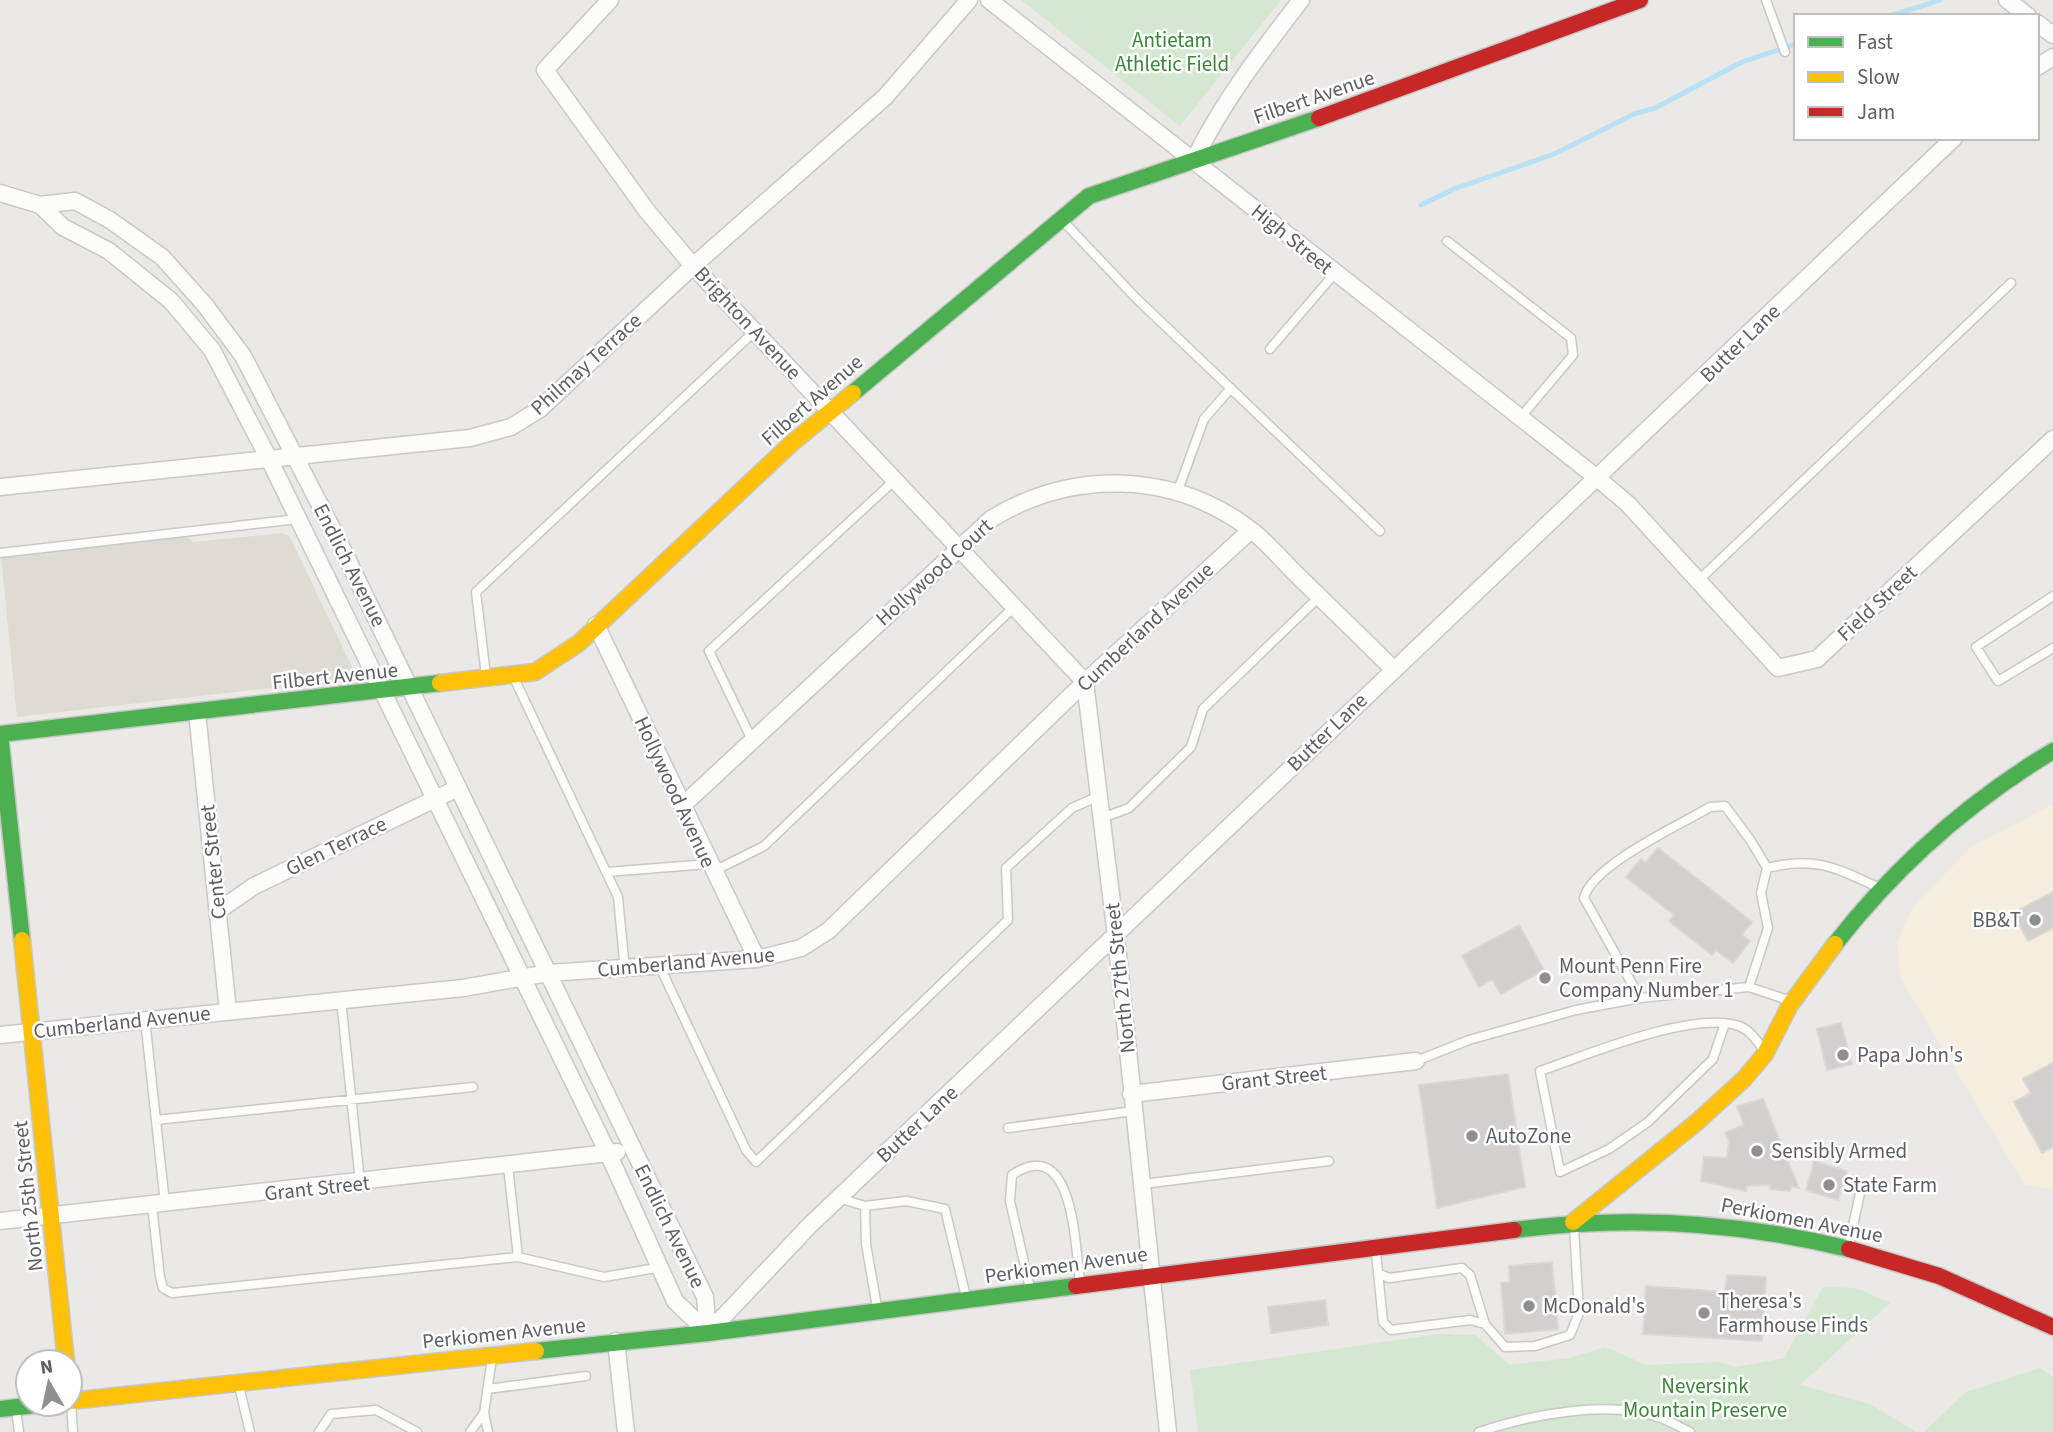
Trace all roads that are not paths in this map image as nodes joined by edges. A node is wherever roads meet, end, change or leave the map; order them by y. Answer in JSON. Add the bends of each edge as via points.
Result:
{"nodes":[{"id":1,"x":610,"y":0,"type":"edge"},
{"id":2,"x":969,"y":0,"type":"edge"},
{"id":3,"x":989,"y":0,"type":"edge"},
{"id":4,"x":1301,"y":0,"type":"edge"},
{"id":5,"x":1640,"y":0,"type":"edge"},
{"id":6,"x":1766,"y":0,"type":"edge"},
{"id":7,"x":2007,"y":0,"type":"edge"},
{"id":8,"x":2025,"y":14,"type":"edge"},
{"id":9,"x":1785,"y":52,"type":"dead end"},
{"id":10,"x":1952,"y":140,"type":"edge"},
{"id":11,"x":1194,"y":160,"type":"junction"},
{"id":12,"x":0,"y":193,"type":"edge"},
{"id":13,"x":40,"y":205,"type":"junction"},
{"id":14,"x":1062,"y":220,"type":"junction"},
{"id":15,"x":1447,"y":241,"type":"dead end"},
{"id":16,"x":693,"y":265,"type":"junction"},
{"id":17,"x":1335,"y":273,"type":"junction"},
{"id":18,"x":2011,"y":283,"type":"dead end"},
{"id":19,"x":755,"y":331,"type":"junction"},
{"id":20,"x":1270,"y":349,"type":"dead end"},
{"id":21,"x":1231,"y":388,"type":"junction"},
{"id":22,"x":831,"y":410,"type":"junction"},
{"id":23,"x":1520,"y":418,"type":"junction"},
{"id":24,"x":2053,"y":439,"type":"edge"},
{"id":25,"x":295,"y":456,"type":"junction"},
{"id":26,"x":270,"y":458,"type":"junction"},
{"id":27,"x":1597,"y":477,"type":"junction"},
{"id":28,"x":896,"y":479,"type":"junction"},
{"id":29,"x":0,"y":487,"type":"edge"},
{"id":30,"x":1177,"y":492,"type":"junction"},
{"id":31,"x":298,"y":519,"type":"junction"},
{"id":32,"x":1251,"y":530,"type":"junction"},
{"id":33,"x":1380,"y":531,"type":"dead end"},
{"id":34,"x":960,"y":547,"type":"junction"},
{"id":35,"x":0,"y":552,"type":"edge"},
{"id":36,"x":1699,"y":580,"type":"junction"},
{"id":37,"x":2053,"y":596,"type":"edge"},
{"id":38,"x":1320,"y":597,"type":"junction"},
{"id":39,"x":1015,"y":606,"type":"junction"},
{"id":40,"x":596,"y":625,"type":"junction"},
{"id":41,"x":2053,"y":648,"type":"edge"},
{"id":42,"x":1393,"y":668,"type":"junction"},
{"id":43,"x":513,"y":675,"type":"junction"},
{"id":44,"x":486,"y":678,"type":"junction"},
{"id":45,"x":1085,"y":682,"type":"junction"},
{"id":46,"x":411,"y":688,"type":"junction"},
{"id":47,"x":381,"y":691,"type":"junction"},
{"id":48,"x":197,"y":712,"type":"junction"},
{"id":49,"x":0,"y":734,"type":"edge"},
{"id":50,"x":752,"y":740,"type":"junction"},
{"id":51,"x":2053,"y":751,"type":"edge"},
{"id":52,"x":458,"y":788,"type":"junction"},
{"id":53,"x":1100,"y":796,"type":"junction"},
{"id":54,"x":434,"y":799,"type":"junction"},
{"id":55,"x":682,"y":806,"type":"junction"},
{"id":56,"x":1102,"y":818,"type":"junction"},
{"id":57,"x":711,"y":868,"type":"junction"},
{"id":58,"x":1767,"y":868,"type":"junction"},
{"id":59,"x":606,"y":872,"type":"junction"},
{"id":60,"x":8,"y":882,"type":"edge"},
{"id":61,"x":1880,"y":888,"type":"junction"},
{"id":62,"x":218,"y":911,"type":"junction"},
{"id":63,"x":1116,"y":936,"type":"junction"},
{"id":64,"x":757,"y":959,"type":"junction"},
{"id":65,"x":660,"y":967,"type":"junction"},
{"id":66,"x":625,"y":970,"type":"junction"},
{"id":67,"x":548,"y":973,"type":"junction"},
{"id":68,"x":522,"y":978,"type":"junction"},
{"id":69,"x":1749,"y":987,"type":"junction"},
{"id":70,"x":1640,"y":998,"type":"junction"},
{"id":71,"x":341,"y":1000,"type":"junction"},
{"id":72,"x":1791,"y":1001,"type":"junction"},
{"id":73,"x":228,"y":1011,"type":"junction"},
{"id":74,"x":145,"y":1019,"type":"junction"},
{"id":75,"x":1725,"y":1023,"type":"junction"},
{"id":76,"x":32,"y":1031,"type":"junction"},
{"id":77,"x":0,"y":1035,"type":"edge"},
{"id":78,"x":1766,"y":1053,"type":"junction"},
{"id":79,"x":1416,"y":1062,"type":"joint"},
{"id":80,"x":473,"y":1087,"type":"dead end"},
{"id":81,"x":1131,"y":1094,"type":"junction"},
{"id":82,"x":352,"y":1100,"type":"junction"},
{"id":83,"x":1133,"y":1111,"type":"junction"},
{"id":84,"x":156,"y":1120,"type":"junction"},
{"id":85,"x":1008,"y":1128,"type":"dead end"},
{"id":86,"x":633,"y":1150,"type":"junction"},
{"id":87,"x":608,"y":1153,"type":"junction"},
{"id":88,"x":1329,"y":1161,"type":"dead end"},
{"id":89,"x":508,"y":1167,"type":"junction"},
{"id":90,"x":360,"y":1183,"type":"junction"},
{"id":91,"x":1143,"y":1184,"type":"junction"},
{"id":92,"x":1860,"y":1193,"type":"dead end"},
{"id":93,"x":838,"y":1198,"type":"junction"},
{"id":94,"x":159,"y":1205,"type":"junction"},
{"id":95,"x":865,"y":1206,"type":"junction"},
{"id":96,"x":52,"y":1216,"type":"junction"},
{"id":97,"x":0,"y":1222,"type":"edge"},
{"id":98,"x":1573,"y":1222,"type":"junction"},
{"id":99,"x":1375,"y":1245,"type":"junction"},
{"id":100,"x":1849,"y":1248,"type":"junction"},
{"id":101,"x":518,"y":1257,"type":"junction"},
{"id":102,"x":662,"y":1267,"type":"junction"},
{"id":103,"x":1150,"y":1274,"type":"junction"},
{"id":104,"x":1380,"y":1274,"type":"junction"},
{"id":105,"x":1080,"y":1284,"type":"junction"},
{"id":106,"x":1030,"y":1291,"type":"junction"},
{"id":107,"x":967,"y":1300,"type":"junction"},
{"id":108,"x":878,"y":1312,"type":"junction"},
{"id":109,"x":1485,"y":1324,"type":"junction"},
{"id":110,"x":2053,"y":1327,"type":"edge"},
{"id":111,"x":708,"y":1333,"type":"junction"},
{"id":112,"x":616,"y":1341,"type":"junction"},
{"id":113,"x":65,"y":1348,"type":"edge"},
{"id":114,"x":492,"y":1355,"type":"junction"},
{"id":115,"x":586,"y":1376,"type":"dead end"},
{"id":116,"x":238,"y":1383,"type":"junction"},
{"id":117,"x":488,"y":1389,"type":"junction"},
{"id":118,"x":84,"y":1399,"type":"edge"},
{"id":119,"x":8,"y":1408,"type":"edge"},
{"id":120,"x":484,"y":1413,"type":"junction"},
{"id":121,"x":322,"y":1431,"type":"edge"},
{"id":122,"x":19,"y":1432,"type":"edge"},
{"id":123,"x":250,"y":1432,"type":"edge"},
{"id":124,"x":417,"y":1432,"type":"edge"},
{"id":125,"x":470,"y":1432,"type":"edge"},
{"id":126,"x":488,"y":1432,"type":"edge"},
{"id":127,"x":626,"y":1432,"type":"edge"},
{"id":128,"x":1168,"y":1432,"type":"edge"},
{"id":129,"x":1479,"y":1432,"type":"edge"},
{"id":130,"x":1690,"y":1432,"type":"edge"}],
"edges":[{"from":1,"to":16,"type":"street","name":"Brighton Avenue","via":[[545,70],[647,211]]},
{"from":2,"to":16,"type":"street","name":"Philmay Terrace","via":[[885,97]]},
{"from":3,"to":11,"type":"street","name":"High Street"},
{"from":4,"to":11,"type":"street","via":[[1245,72]]},
{"from":5,"to":11,"type":"main road","name":"Filbert Avenue"},
{"from":6,"to":9,"type":"lane"},
{"from":7,"to":8,"type":"street"},
{"from":10,"to":27,"type":"street","name":"Butter Lane"},
{"from":11,"to":14,"type":"main road","name":"Filbert Avenue","via":[[1089,195]]},
{"from":11,"to":17,"type":"street","name":"High Street"},
{"from":12,"to":13,"type":"street","name":"Endlich Avenue"},
{"from":13,"to":25,"type":"street","name":"Endlich Avenue","via":[[75,201],[162,257],[229,335]]},
{"from":13,"to":26,"type":"street","name":"Endlich Avenue","via":[[63,227],[108,251],[171,301],[212,350]]},
{"from":14,"to":21,"type":"lane"},
{"from":14,"to":22,"type":"main road","name":"Filbert Avenue"},
{"from":15,"to":23,"type":"lane","via":[[1571,338],[1573,355]]},
{"from":16,"to":19,"type":"street","name":"Brighton Avenue"},
{"from":16,"to":25,"type":"street","name":"Philmay Terrace","via":[[540,409],[511,427],[470,438]]},
{"from":17,"to":20,"type":"lane"},
{"from":17,"to":23,"type":"street","name":"High Street"},
{"from":18,"to":36,"type":"lane"},
{"from":19,"to":22,"type":"street","name":"Brighton Avenue"},
{"from":19,"to":44,"type":"lane","via":[[476,592]]},
{"from":21,"to":30,"type":"lane","via":[[1204,419]]},
{"from":21,"to":33,"type":"lane"},
{"from":22,"to":28,"type":"street","name":"Brighton Avenue"},
{"from":22,"to":40,"type":"main road","name":"Filbert Avenue"},
{"from":23,"to":27,"type":"street","name":"High Street"},
{"from":24,"to":36,"type":"street","name":"Field Street","via":[[1817,659],[1778,668]]},
{"from":25,"to":26,"type":"street","name":"Philmay Terrace"},
{"from":25,"to":46,"type":"street","name":"Endlich Avenue"},
{"from":26,"to":29,"type":"street","name":"Philmay Terrace"},
{"from":26,"to":31,"type":"street","name":"Endlich Avenue"},
{"from":27,"to":36,"type":"street","name":"High Street"},
{"from":27,"to":42,"type":"street","name":"Butter Lane"},
{"from":28,"to":34,"type":"street","name":"Brighton Avenue"},
{"from":28,"to":50,"type":"lane","via":[[709,651]]},
{"from":30,"to":32,"type":"street","name":"Hollywood Court"},
{"from":30,"to":34,"type":"street","name":"Hollywood Court","via":[[1111,482],[1050,491],[991,519]]},
{"from":31,"to":35,"type":"lane"},
{"from":31,"to":47,"type":"street","name":"Endlich Avenue"},
{"from":32,"to":38,"type":"street","name":"Hollywood Court"},
{"from":32,"to":45,"type":"street","name":"Cumberland Avenue"},
{"from":34,"to":39,"type":"street","name":"Brighton Avenue"},
{"from":34,"to":50,"type":"street","name":"Hollywood Court"},
{"from":37,"to":41,"type":"lane","via":[[1976,647],[1998,681]]},
{"from":38,"to":42,"type":"street","name":"Hollywood Court"},
{"from":38,"to":56,"type":"lane","via":[[1203,709],[1191,747],[1129,808]]},
{"from":39,"to":45,"type":"street","name":"Brighton Avenue"},
{"from":39,"to":57,"type":"lane","via":[[764,846]]},
{"from":40,"to":43,"type":"main road","name":"Filbert Avenue","via":[[547,667]]},
{"from":40,"to":55,"type":"street","name":"Hollywood Avenue"},
{"from":42,"to":63,"type":"street","name":"Butter Lane"},
{"from":43,"to":44,"type":"main road","name":"Filbert Avenue"},
{"from":43,"to":59,"type":"lane"},
{"from":44,"to":46,"type":"main road","name":"Filbert Avenue"},
{"from":45,"to":53,"type":"street","name":"North 27th Street"},
{"from":45,"to":64,"type":"street","name":"Cumberland Avenue","via":[[828,931],[801,948]]},
{"from":46,"to":47,"type":"main road","name":"Filbert Avenue"},
{"from":46,"to":52,"type":"street","name":"Endlich Avenue"},
{"from":47,"to":48,"type":"main road","name":"Filbert Avenue"},
{"from":47,"to":54,"type":"street","name":"Endlich Avenue"},
{"from":48,"to":49,"type":"main road","name":"Filbert Avenue"},
{"from":48,"to":62,"type":"street","name":"Center Street"},
{"from":49,"to":60,"type":"main road","name":"North 25th Street"},
{"from":50,"to":55,"type":"street","name":"Hollywood Court"},
{"from":51,"to":61,"type":"main road","via":[[1949,823]]},
{"from":52,"to":54,"type":"street","name":"Glen Terrace"},
{"from":52,"to":67,"type":"street","name":"Endlich Avenue"},
{"from":53,"to":56,"type":"street","name":"North 27th Street"},
{"from":53,"to":65,"type":"lane","via":[[1072,808],[1006,867],[1008,920],[756,1163]]},
{"from":54,"to":62,"type":"street","name":"Glen Terrace","via":[[254,886]]},
{"from":54,"to":68,"type":"street","name":"Endlich Avenue"},
{"from":55,"to":57,"type":"street","name":"Hollywood Avenue"},
{"from":56,"to":63,"type":"street","name":"North 27th Street"},
{"from":57,"to":59,"type":"lane"},
{"from":57,"to":64,"type":"street","name":"Hollywood Avenue"},
{"from":58,"to":61,"type":"lane","via":[[1817,862]]},
{"from":58,"to":69,"type":"lane","via":[[1761,893],[1768,928]]},
{"from":58,"to":70,"type":"lane","via":[[1725,806],[1710,807],[1620,860],[1587,886],[1584,898]]},
{"from":59,"to":66,"type":"lane","via":[[618,897]]},
{"from":60,"to":76,"type":"main road","name":"North 25th Street"},
{"from":61,"to":72,"type":"main road"},
{"from":62,"to":73,"type":"street","name":"Center Street"},
{"from":63,"to":81,"type":"street","name":"North 27th Street"},
{"from":63,"to":93,"type":"street","name":"Butter Lane"},
{"from":64,"to":65,"type":"street","name":"Cumberland Avenue"},
{"from":65,"to":66,"type":"street","name":"Cumberland Avenue"},
{"from":66,"to":67,"type":"street","name":"Cumberland Avenue"},
{"from":67,"to":68,"type":"street","name":"Cumberland Avenue"},
{"from":67,"to":86,"type":"street","name":"Endlich Avenue"},
{"from":68,"to":71,"type":"street","name":"Cumberland Avenue"},
{"from":68,"to":87,"type":"street","name":"Endlich Avenue"},
{"from":69,"to":70,"type":"lane"},
{"from":69,"to":72,"type":"lane"},
{"from":70,"to":79,"type":"lane","via":[[1576,1010],[1469,1040]]},
{"from":71,"to":73,"type":"street","name":"Cumberland Avenue"},
{"from":71,"to":82,"type":"lane"},
{"from":72,"to":78,"type":"main road"},
{"from":73,"to":74,"type":"street","name":"Cumberland Avenue"},
{"from":74,"to":76,"type":"street","name":"Cumberland Avenue"},
{"from":74,"to":84,"type":"lane"},
{"from":75,"to":75,"type":"lane","via":[[1713,1059],[1648,1122],[1609,1149],[1560,1172],[1540,1071],[1663,1030]]},
{"from":75,"to":78,"type":"lane","via":[[1742,1027]]},
{"from":76,"to":77,"type":"street","name":"Cumberland Avenue"},
{"from":76,"to":96,"type":"main road","name":"North 25th Street"},
{"from":78,"to":98,"type":"main road","via":[[1690,1130],[1594,1201]]},
{"from":79,"to":81,"type":"street","name":"Grant Street"},
{"from":80,"to":82,"type":"lane"},
{"from":81,"to":83,"type":"street","name":"North 27th Street"},
{"from":82,"to":84,"type":"lane"},
{"from":82,"to":90,"type":"lane"},
{"from":83,"to":85,"type":"lane"},
{"from":83,"to":91,"type":"street","name":"North 27th Street"},
{"from":84,"to":94,"type":"lane"},
{"from":86,"to":87,"type":"street","name":"Grant Street"},
{"from":86,"to":111,"type":"street","name":"Endlich Avenue","via":[[705,1297]]},
{"from":87,"to":89,"type":"street","name":"Grant Street"},
{"from":87,"to":102,"type":"street","name":"Endlich Avenue"},
{"from":88,"to":91,"type":"lane"},
{"from":89,"to":90,"type":"street","name":"Grant Street"},
{"from":89,"to":101,"type":"lane"},
{"from":90,"to":94,"type":"street","name":"Grant Street"},
{"from":91,"to":103,"type":"street","name":"North 27th Street"},
{"from":92,"to":100,"type":"lane"},
{"from":93,"to":95,"type":"lane"},
{"from":93,"to":111,"type":"street","name":"Butter Lane"},
{"from":94,"to":96,"type":"street","name":"Grant Street"},
{"from":94,"to":101,"type":"lane","via":[[160,1277],[163,1288],[172,1293]]},
{"from":95,"to":107,"type":"lane","via":[[906,1201],[945,1209]]},
{"from":95,"to":108,"type":"lane","via":[[866,1244]]},
{"from":96,"to":97,"type":"street","name":"Grant Street"},
{"from":96,"to":113,"type":"main road","name":"North 25th Street"},
{"from":98,"to":99,"type":"main road","name":"Perkiomen Avenue"},
{"from":98,"to":100,"type":"main road","name":"Perkiomen Avenue","via":[[1725,1224]]},
{"from":98,"to":109,"type":"lane","via":[[1578,1313],[1570,1335],[1535,1346],[1505,1347]]},
{"from":99,"to":103,"type":"main road","name":"Perkiomen Avenue"},
{"from":99,"to":104,"type":"lane"},
{"from":100,"to":110,"type":"main road","name":"Perkiomen Avenue","via":[[1949,1280]]},
{"from":101,"to":102,"type":"lane","via":[[604,1277]]},
{"from":102,"to":111,"type":"street","name":"Endlich Avenue","via":[[675,1301]]},
{"from":103,"to":105,"type":"main road","name":"Perkiomen Avenue"},
{"from":103,"to":128,"type":"street","name":"North 27th Street"},
{"from":104,"to":109,"type":"lane","via":[[1389,1278],[1462,1268],[1470,1275]]},
{"from":104,"to":109,"type":"lane","via":[[1384,1322],[1391,1330],[1470,1320]]},
{"from":105,"to":106,"type":"main road","name":"Perkiomen Avenue"},
{"from":105,"to":106,"type":"lane","via":[[1072,1219],[1060,1183],[1044,1165],[1026,1166],[1012,1175],[1010,1201]]},
{"from":106,"to":107,"type":"main road","name":"Perkiomen Avenue"},
{"from":107,"to":108,"type":"main road","name":"Perkiomen Avenue"},
{"from":108,"to":111,"type":"main road","name":"Perkiomen Avenue"},
{"from":111,"to":112,"type":"main road","name":"Perkiomen Avenue"},
{"from":112,"to":114,"type":"main road","name":"Perkiomen Avenue"},
{"from":112,"to":127,"type":"street"},
{"from":114,"to":116,"type":"main road","name":"Perkiomen Avenue"},
{"from":114,"to":117,"type":"lane"},
{"from":115,"to":117,"type":"lane"},
{"from":116,"to":118,"type":"main road","name":"Perkiomen Avenue"},
{"from":116,"to":123,"type":"lane"},
{"from":117,"to":120,"type":"lane"},
{"from":119,"to":122,"type":"lane"},
{"from":120,"to":125,"type":"lane"},
{"from":120,"to":126,"type":"lane"},
{"from":121,"to":124,"type":"lane","via":[[331,1414],[376,1410]]},
{"from":129,"to":130,"type":"lane","via":[[1538,1415],[1628,1411],[1659,1417]]}]}
